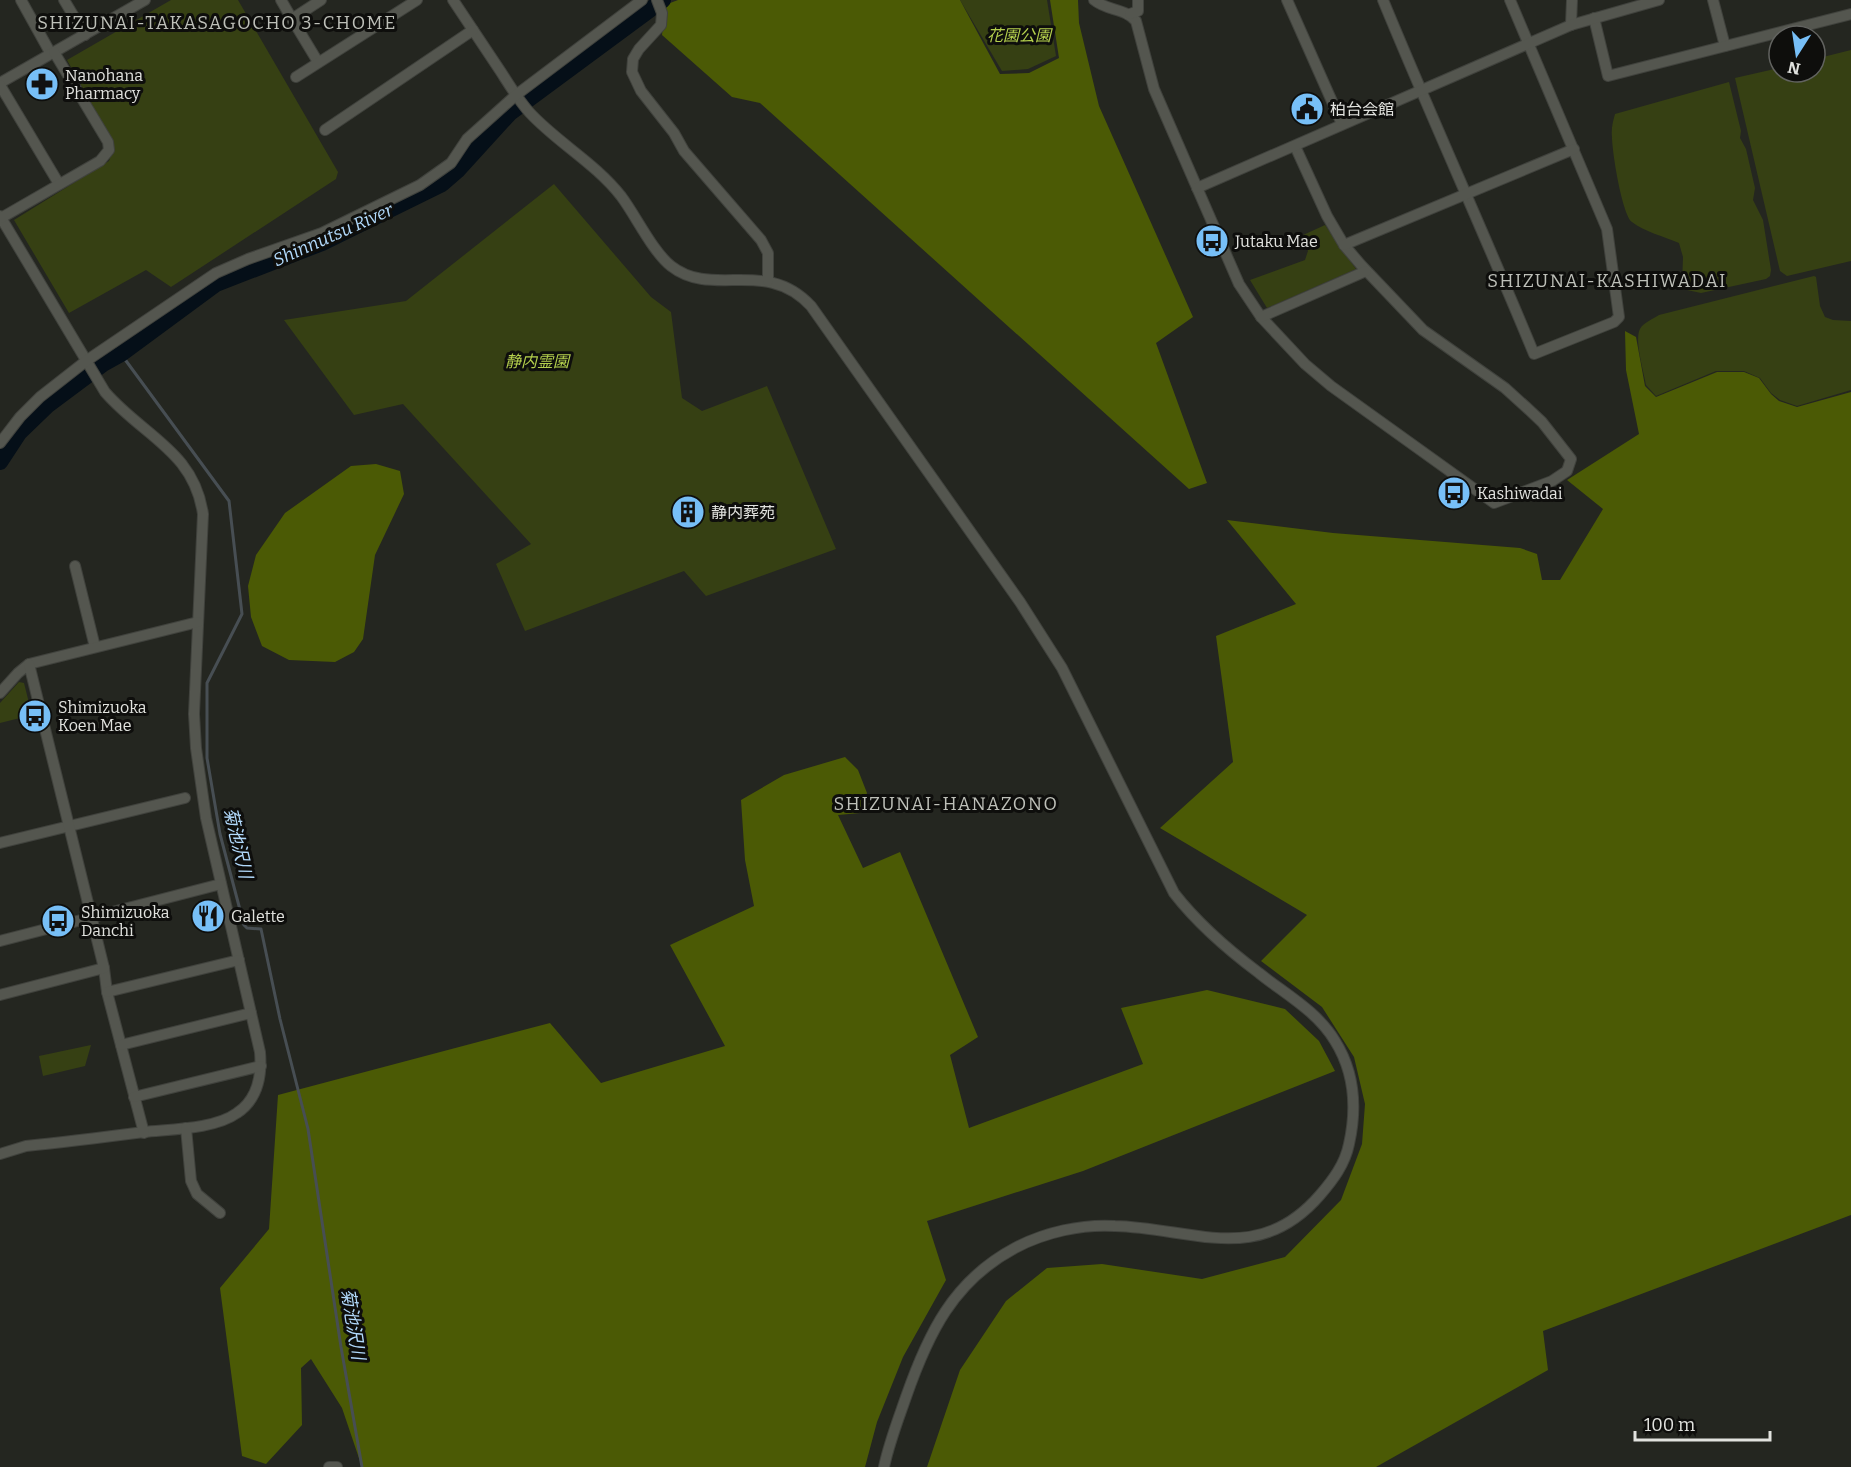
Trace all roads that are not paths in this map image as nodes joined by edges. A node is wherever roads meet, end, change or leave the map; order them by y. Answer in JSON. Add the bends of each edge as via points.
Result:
{"nodes":[{"id":1,"x":21,"y":0,"type":"edge"},
{"id":2,"x":64,"y":0,"type":"edge"},
{"id":3,"x":145,"y":0,"type":"edge"},
{"id":4,"x":281,"y":0,"type":"edge"},
{"id":5,"x":321,"y":0,"type":"edge"},
{"id":6,"x":417,"y":0,"type":"edge"},
{"id":7,"x":453,"y":0,"type":"edge"},
{"id":8,"x":642,"y":0,"type":"edge"},
{"id":9,"x":657,"y":0,"type":"edge"},
{"id":10,"x":1094,"y":0,"type":"edge"},
{"id":11,"x":1138,"y":0,"type":"edge"},
{"id":12,"x":1287,"y":0,"type":"edge"},
{"id":13,"x":1383,"y":0,"type":"edge"},
{"id":14,"x":1510,"y":0,"type":"edge"},
{"id":15,"x":1572,"y":0,"type":"edge"},
{"id":16,"x":1659,"y":0,"type":"edge"},
{"id":17,"x":1713,"y":0,"type":"edge"},
{"id":18,"x":133,"y":3,"type":"edge"},
{"id":19,"x":1130,"y":14,"type":"junction"},
{"id":20,"x":1851,"y":14,"type":"edge"},
{"id":21,"x":1594,"y":18,"type":"junction"},
{"id":22,"x":292,"y":19,"type":"junction"},
{"id":23,"x":1571,"y":25,"type":"junction"},
{"id":24,"x":473,"y":30,"type":"junction"},
{"id":25,"x":85,"y":35,"type":"junction"},
{"id":26,"x":1529,"y":43,"type":"junction"},
{"id":27,"x":1725,"y":46,"type":"junction"},
{"id":28,"x":53,"y":53,"type":"junction"},
{"id":29,"x":318,"y":62,"type":"junction"},
{"id":30,"x":296,"y":77,"type":"dead end"},
{"id":31,"x":0,"y":84,"type":"edge"},
{"id":32,"x":1420,"y":90,"type":"junction"},
{"id":33,"x":518,"y":97,"type":"junction"},
{"id":34,"x":1342,"y":124,"type":"junction"},
{"id":35,"x":325,"y":130,"type":"dead end"},
{"id":36,"x":1295,"y":146,"type":"junction"},
{"id":37,"x":1574,"y":149,"type":"junction"},
{"id":38,"x":59,"y":184,"type":"junction"},
{"id":39,"x":1197,"y":188,"type":"junction"},
{"id":40,"x":1467,"y":193,"type":"junction"},
{"id":41,"x":1,"y":217,"type":"edge"},
{"id":42,"x":1344,"y":245,"type":"junction"},
{"id":43,"x":1366,"y":271,"type":"junction"},
{"id":44,"x":768,"y":281,"type":"junction"},
{"id":45,"x":1261,"y":317,"type":"junction"},
{"id":46,"x":87,"y":363,"type":"junction"},
{"id":47,"x":0,"y":442,"type":"edge"},
{"id":48,"x":75,"y":566,"type":"dead end"},
{"id":49,"x":198,"y":622,"type":"junction"},
{"id":50,"x":95,"y":647,"type":"junction"},
{"id":51,"x":29,"y":664,"type":"junction"},
{"id":52,"x":0,"y":693,"type":"edge"},
{"id":53,"x":185,"y":798,"type":"dead end"},
{"id":54,"x":69,"y":826,"type":"junction"},
{"id":55,"x":0,"y":843,"type":"edge"},
{"id":56,"x":221,"y":884,"type":"junction"},
{"id":57,"x":92,"y":918,"type":"junction"},
{"id":58,"x":0,"y":941,"type":"edge"},
{"id":59,"x":239,"y":960,"type":"junction"},
{"id":60,"x":104,"y":968,"type":"junction"},
{"id":61,"x":107,"y":992,"type":"junction"},
{"id":62,"x":0,"y":994,"type":"edge"},
{"id":63,"x":251,"y":1013,"type":"junction"},
{"id":64,"x":121,"y":1045,"type":"junction"},
{"id":65,"x":261,"y":1066,"type":"junction"},
{"id":66,"x":134,"y":1097,"type":"junction"},
{"id":67,"x":186,"y":1128,"type":"junction"},
{"id":68,"x":144,"y":1132,"type":"junction"},
{"id":69,"x":0,"y":1154,"type":"edge"},
{"id":70,"x":220,"y":1213,"type":"dead end"},
{"id":71,"x":329,"y":1467,"type":"edge"},
{"id":72,"x":337,"y":1467,"type":"edge"},
{"id":73,"x":884,"y":1467,"type":"edge"}],
"edges":[{"from":1,"to":28,"type":"street"},
{"from":2,"to":25,"type":"street"},
{"from":3,"to":18,"type":"street"},
{"from":4,"to":22,"type":"street"},
{"from":5,"to":22,"type":"street"},
{"from":6,"to":29,"type":"street"},
{"from":7,"to":24,"type":"street"},
{"from":8,"to":33,"type":"street"},
{"from":9,"to":44,"type":"street","via":[[661,25],[639,49],[632,72],[684,151],[761,240],[768,253]]},
{"from":10,"to":19,"type":"street"},
{"from":11,"to":19,"type":"street","via":[[1138,11]]},
{"from":12,"to":34,"type":"street"},
{"from":13,"to":32,"type":"street"},
{"from":14,"to":26,"type":"street"},
{"from":15,"to":23,"type":"street"},
{"from":16,"to":21,"type":"street"},
{"from":17,"to":27,"type":"street"},
{"from":18,"to":25,"type":"street"},
{"from":19,"to":39,"type":"street","via":[[1136,21],[1154,89]]},
{"from":20,"to":27,"type":"street"},
{"from":21,"to":23,"type":"street"},
{"from":21,"to":27,"type":"street","via":[[1608,76]]},
{"from":22,"to":29,"type":"street"},
{"from":23,"to":26,"type":"street"},
{"from":24,"to":33,"type":"street"},
{"from":24,"to":35,"type":"street"},
{"from":25,"to":28,"type":"street"},
{"from":26,"to":32,"type":"street"},
{"from":26,"to":37,"type":"street"},
{"from":28,"to":31,"type":"street"},
{"from":28,"to":38,"type":"street","via":[[108,142],[109,150],[100,161]]},
{"from":29,"to":30,"type":"street"},
{"from":31,"to":38,"type":"street"},
{"from":32,"to":34,"type":"street"},
{"from":32,"to":40,"type":"street"},
{"from":33,"to":44,"type":"street","via":[[528,111],[603,176],[671,266],[706,279]]},
{"from":33,"to":46,"type":"street","via":[[467,139],[451,163],[420,185],[322,233],[216,273]]},
{"from":34,"to":36,"type":"street"},
{"from":36,"to":39,"type":"street"},
{"from":36,"to":42,"type":"street"},
{"from":37,"to":40,"type":"street"},
{"from":37,"to":40,"type":"street","via":[[1607,229],[1619,317],[1614,322],[1534,354]]},
{"from":38,"to":41,"type":"street"},
{"from":39,"to":45,"type":"street","via":[[1239,284]]},
{"from":40,"to":42,"type":"street"},
{"from":41,"to":46,"type":"street"},
{"from":42,"to":43,"type":"street"},
{"from":43,"to":45,"type":"street"},
{"from":43,"to":45,"type":"street","via":[[1423,330],[1527,407],[1571,459],[1567,471],[1552,481],[1494,503],[1331,386]]},
{"from":44,"to":73,"type":"street","via":[[797,291],[811,306],[1020,602],[1062,668],[1174,893],[1207,931],[1321,1023],[1345,1059],[1354,1096],[1352,1130],[1338,1173],[1311,1206],[1278,1227],[1239,1238],[1215,1239],[1143,1228],[1072,1229],[1017,1247],[983,1270],[961,1289],[931,1334]]},
{"from":46,"to":47,"type":"street","via":[[40,397]]},
{"from":46,"to":49,"type":"street","via":[[119,409],[175,455],[196,484],[203,514]]},
{"from":48,"to":50,"type":"street"},
{"from":49,"to":50,"type":"street"},
{"from":49,"to":56,"type":"street","via":[[196,748]]},
{"from":50,"to":51,"type":"street"},
{"from":51,"to":52,"type":"street"},
{"from":51,"to":54,"type":"street"},
{"from":53,"to":54,"type":"street"},
{"from":54,"to":55,"type":"street"},
{"from":54,"to":57,"type":"street"},
{"from":56,"to":57,"type":"street"},
{"from":56,"to":59,"type":"street"},
{"from":57,"to":58,"type":"street"},
{"from":57,"to":60,"type":"street"},
{"from":59,"to":61,"type":"street"},
{"from":59,"to":63,"type":"street"},
{"from":60,"to":61,"type":"street"},
{"from":60,"to":62,"type":"street"},
{"from":61,"to":64,"type":"street"},
{"from":63,"to":64,"type":"street"},
{"from":63,"to":65,"type":"street"},
{"from":64,"to":66,"type":"street"},
{"from":65,"to":66,"type":"street"},
{"from":65,"to":67,"type":"street","via":[[255,1092],[241,1110],[222,1121]]},
{"from":66,"to":68,"type":"street"},
{"from":67,"to":68,"type":"street"},
{"from":67,"to":70,"type":"street","via":[[191,1181],[197,1194]]},
{"from":68,"to":69,"type":"street","via":[[26,1146]]},
{"from":71,"to":72,"type":"street"}]}
